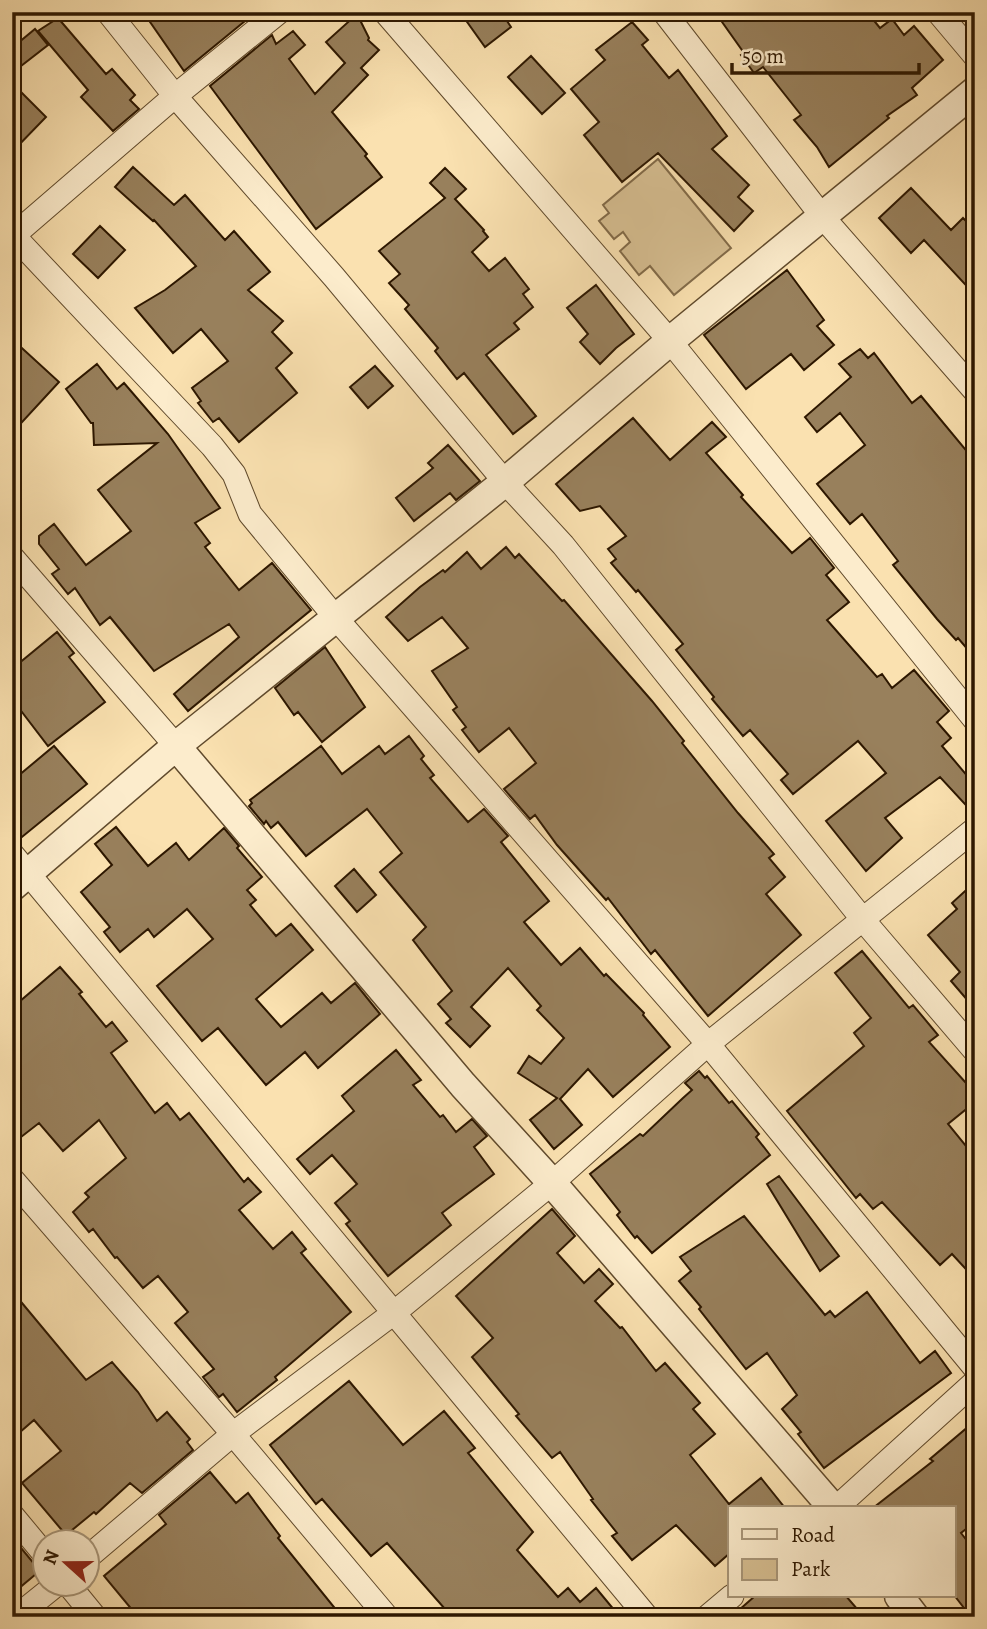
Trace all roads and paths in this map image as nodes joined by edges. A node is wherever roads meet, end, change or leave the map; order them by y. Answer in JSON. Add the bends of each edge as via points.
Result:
{"nodes":[{"id":1,"x":108,"y":12,"type":"edge"},
{"id":2,"x":279,"y":12,"type":"edge"},
{"id":3,"x":385,"y":12,"type":"edge"},
{"id":4,"x":664,"y":12,"type":"edge"},
{"id":5,"x":938,"y":12,"type":"edge"},
{"id":6,"x":975,"y":55,"type":"edge"},
{"id":7,"x":975,"y":91,"type":"edge"},
{"id":8,"x":174,"y":96,"type":"junction"},
{"id":9,"x":821,"y":215,"type":"junction"},
{"id":10,"x":13,"y":234,"type":"edge"},
{"id":11,"x":670,"y":341,"type":"junction"},
{"id":12,"x":975,"y":391,"type":"edge"},
{"id":13,"x":505,"y":482,"type":"junction"},
{"id":14,"x":12,"y":557,"type":"edge"},
{"id":15,"x":335,"y":617,"type":"junction"},
{"id":16,"x":975,"y":720,"type":"edge"},
{"id":17,"x":176,"y":746,"type":"junction"},
{"id":18,"x":975,"y":829,"type":"edge"},
{"id":19,"x":18,"y":871,"type":"edge"},
{"id":20,"x":864,"y":920,"type":"junction"},
{"id":21,"x":708,"y":1044,"type":"junction"},
{"id":22,"x":975,"y":1051,"type":"edge"},
{"id":23,"x":12,"y":1179,"type":"edge"},
{"id":24,"x":552,"y":1183,"type":"junction"},
{"id":25,"x":395,"y":1312,"type":"junction"},
{"id":26,"x":975,"y":1368,"type":"edge"},
{"id":27,"x":975,"y":1382,"type":"edge"},
{"id":28,"x":233,"y":1434,"type":"junction"},
{"id":29,"x":832,"y":1506,"type":"edge"},
{"id":30,"x":836,"y":1506,"type":"edge"},
{"id":31,"x":12,"y":1515,"type":"edge"},
{"id":32,"x":32,"y":1539,"type":"edge"},
{"id":33,"x":102,"y":1546,"type":"edge"},
{"id":34,"x":40,"y":1598,"type":"edge"},
{"id":35,"x":79,"y":1598,"type":"edge"},
{"id":36,"x":730,"y":1598,"type":"edge"},
{"id":37,"x":901,"y":1598,"type":"edge"},
{"id":38,"x":16,"y":1617,"type":"edge"},
{"id":39,"x":95,"y":1617,"type":"edge"},
{"id":40,"x":387,"y":1617,"type":"edge"},
{"id":41,"x":647,"y":1617,"type":"edge"},
{"id":42,"x":707,"y":1617,"type":"edge"},
{"id":43,"x":915,"y":1617,"type":"edge"}],
"edges":[{"from":1,"to":8,"type":"street"},
{"from":2,"to":8,"type":"street"},
{"from":3,"to":11,"type":"street"},
{"from":4,"to":9,"type":"street"},
{"from":5,"to":6,"type":"street"},
{"from":7,"to":9,"type":"street"},
{"from":8,"to":10,"type":"street"},
{"from":8,"to":13,"type":"street","via":[[334,277]]},
{"from":9,"to":11,"type":"street"},
{"from":9,"to":12,"type":"street"},
{"from":10,"to":15,"type":"street","via":[[212,446],[234,474],[250,514]]},
{"from":11,"to":13,"type":"street"},
{"from":11,"to":16,"type":"street"},
{"from":13,"to":15,"type":"street"},
{"from":13,"to":20,"type":"street","via":[[563,545]]},
{"from":14,"to":17,"type":"street"},
{"from":15,"to":17,"type":"street"},
{"from":15,"to":21,"type":"street"},
{"from":17,"to":19,"type":"street"},
{"from":17,"to":24,"type":"street","via":[[463,1085]]},
{"from":18,"to":20,"type":"street"},
{"from":19,"to":25,"type":"street"},
{"from":20,"to":21,"type":"street"},
{"from":20,"to":22,"type":"street"},
{"from":21,"to":24,"type":"street"},
{"from":21,"to":26,"type":"street"},
{"from":23,"to":28,"type":"street"},
{"from":24,"to":25,"type":"street"},
{"from":24,"to":29,"type":"street"},
{"from":25,"to":28,"type":"street"},
{"from":25,"to":41,"type":"street"},
{"from":27,"to":30,"type":"street"},
{"from":28,"to":33,"type":"street"},
{"from":28,"to":40,"type":"street"},
{"from":31,"to":32,"type":"street"},
{"from":34,"to":38,"type":"street"},
{"from":35,"to":39,"type":"street"},
{"from":36,"to":42,"type":"street"},
{"from":37,"to":43,"type":"street"}]}
